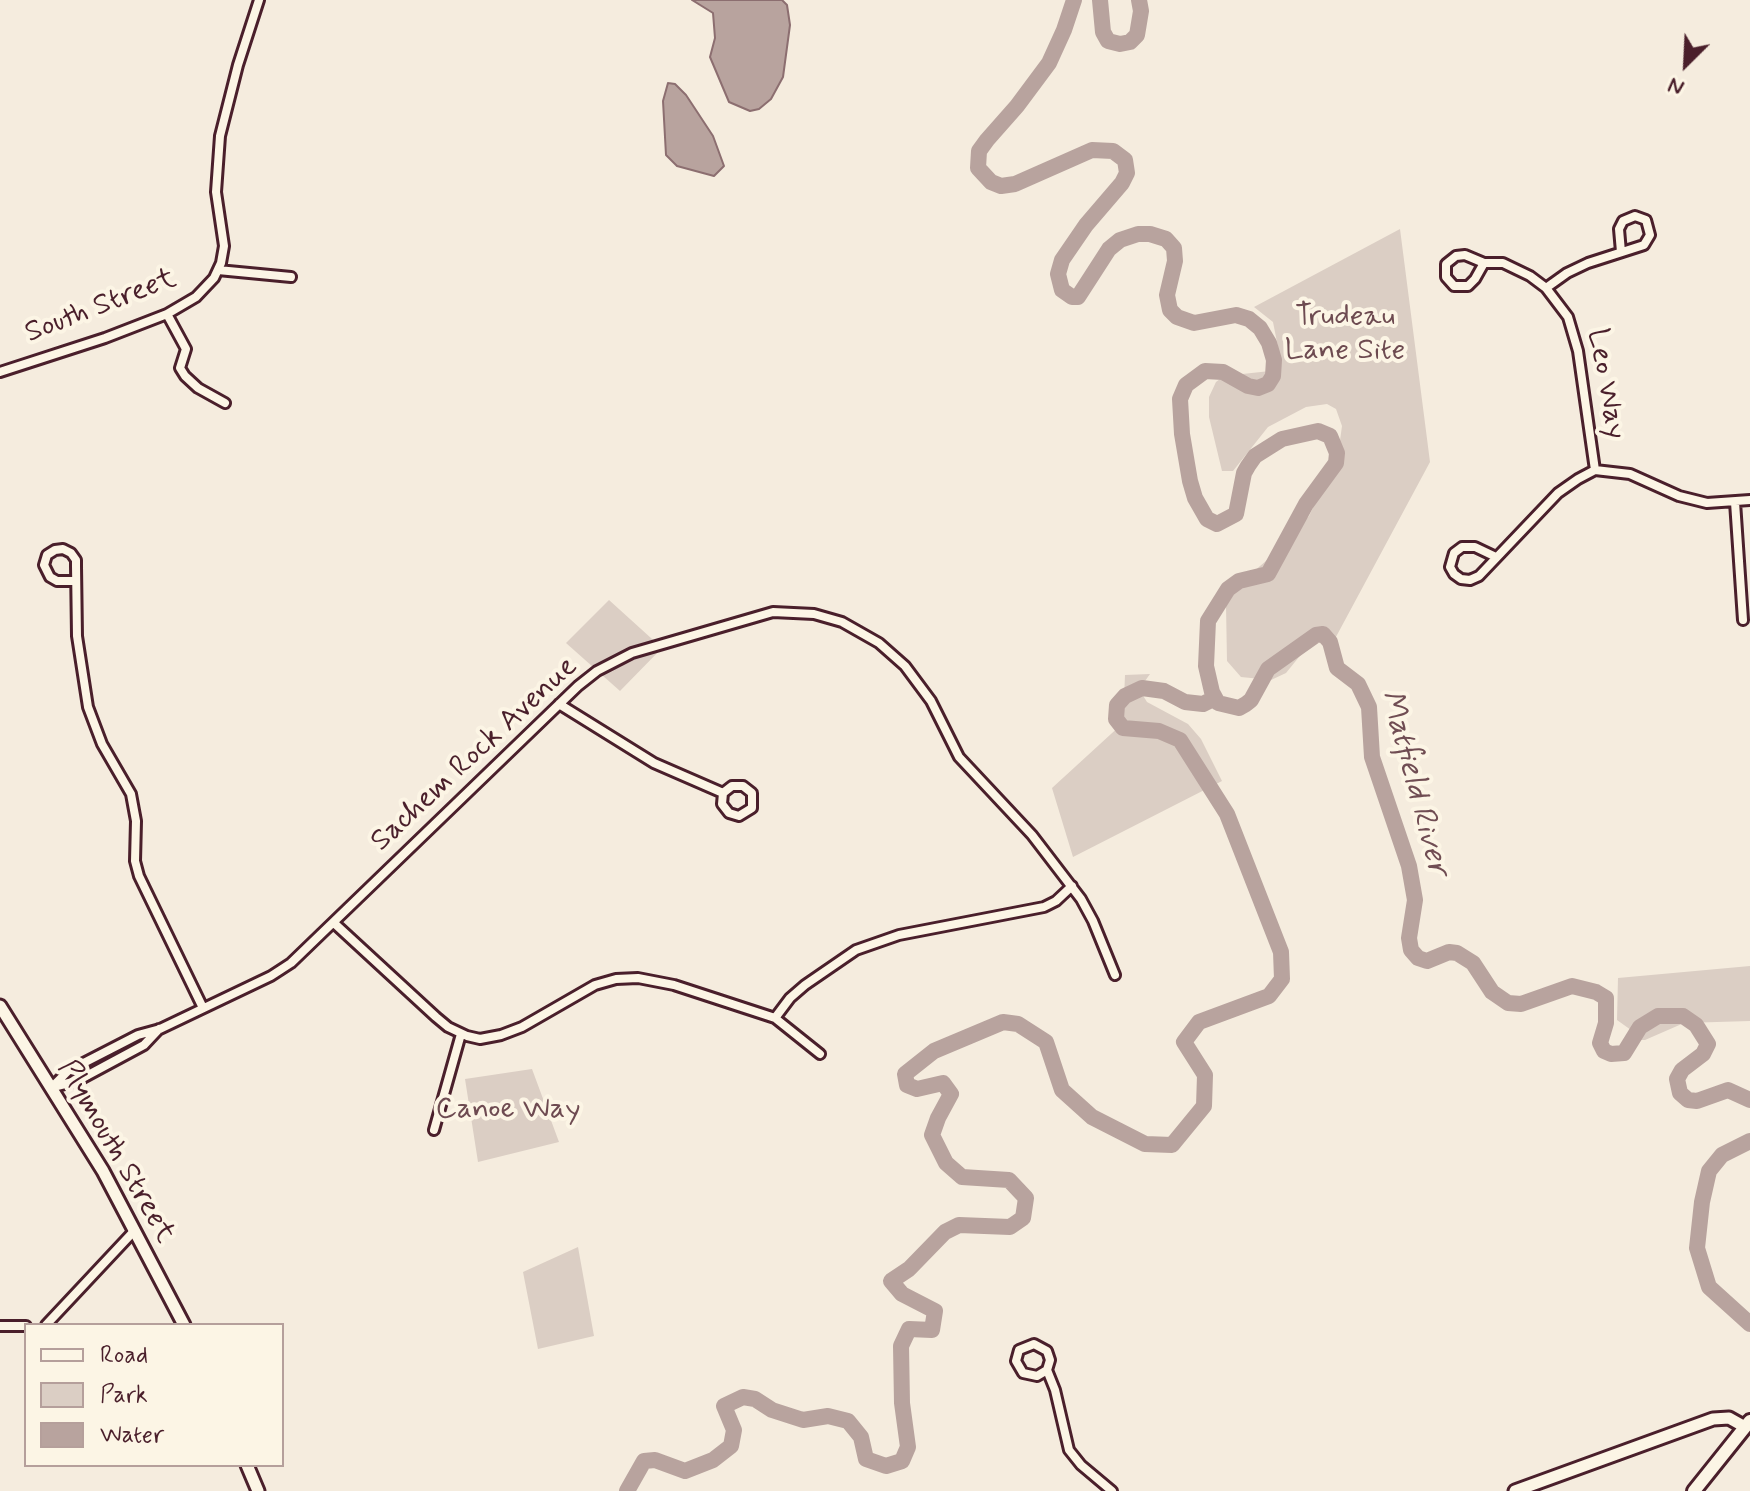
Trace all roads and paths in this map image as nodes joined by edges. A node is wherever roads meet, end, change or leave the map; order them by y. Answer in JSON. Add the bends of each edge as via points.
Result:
{"nodes":[{"id":1,"x":259,"y":0,"type":"edge"},
{"id":2,"x":1621,"y":252,"type":"junction"},
{"id":3,"x":1484,"y":263,"type":"junction"},
{"id":4,"x":218,"y":270,"type":"junction"},
{"id":5,"x":291,"y":277,"type":"dead end"},
{"id":6,"x":1546,"y":288,"type":"junction"},
{"id":7,"x":167,"y":314,"type":"junction"},
{"id":8,"x":0,"y":372,"type":"edge"},
{"id":9,"x":225,"y":403,"type":"dead end"},
{"id":10,"x":1595,"y":470,"type":"junction"},
{"id":11,"x":1750,"y":500,"type":"edge"},
{"id":12,"x":1735,"y":502,"type":"junction"},
{"id":13,"x":1496,"y":557,"type":"junction"},
{"id":14,"x":76,"y":581,"type":"junction"},
{"id":15,"x":1743,"y":620,"type":"dead end"},
{"id":16,"x":559,"y":704,"type":"junction"},
{"id":17,"x":723,"y":793,"type":"dead end"},
{"id":18,"x":1072,"y":886,"type":"junction"},
{"id":19,"x":334,"y":923,"type":"junction"},
{"id":20,"x":1115,"y":975,"type":"dead end"},
{"id":21,"x":0,"y":1006,"type":"edge"},
{"id":22,"x":203,"y":1008,"type":"junction"},
{"id":23,"x":775,"y":1018,"type":"junction"},
{"id":24,"x":461,"y":1034,"type":"junction"},
{"id":25,"x":820,"y":1054,"type":"dead end"},
{"id":26,"x":51,"y":1088,"type":"junction"},
{"id":27,"x":434,"y":1130,"type":"dead end"},
{"id":28,"x":135,"y":1230,"type":"junction"},
{"id":29,"x":48,"y":1323,"type":"edge"},
{"id":30,"x":183,"y":1323,"type":"edge"},
{"id":31,"x":0,"y":1326,"type":"edge"},
{"id":32,"x":24,"y":1326,"type":"edge"},
{"id":33,"x":1047,"y":1370,"type":"junction"},
{"id":34,"x":1747,"y":1424,"type":"edge"},
{"id":35,"x":248,"y":1467,"type":"edge"},
{"id":36,"x":258,"y":1491,"type":"edge"},
{"id":37,"x":1112,"y":1491,"type":"edge"},
{"id":38,"x":1515,"y":1491,"type":"edge"},
{"id":39,"x":1694,"y":1491,"type":"edge"}],
"edges":[{"from":1,"to":4,"type":"street","name":"South Street","via":[[220,136],[216,192],[224,246]]},
{"from":2,"to":2,"type":"street","via":[[1623,221],[1635,216],[1646,220],[1651,231],[1647,242]]},
{"from":2,"to":6,"type":"street","via":[[1567,273]]},
{"from":3,"to":3,"type":"street","name":"Leo Way","via":[[1456,256],[1446,264],[1446,277],[1454,286],[1468,286]]},
{"from":3,"to":6,"type":"street","name":"Leo Way","via":[[1509,266]]},
{"from":4,"to":5,"type":"street"},
{"from":4,"to":7,"type":"street","name":"South Street","via":[[196,297]]},
{"from":6,"to":10,"type":"street","name":"Leo Way","via":[[1562,306],[1575,337]]},
{"from":7,"to":8,"type":"street","name":"South Street"},
{"from":7,"to":9,"type":"street","via":[[186,349],[180,368],[185,376]]},
{"from":10,"to":12,"type":"street","via":[[1630,474],[1693,500]]},
{"from":10,"to":13,"type":"street","via":[[1558,493]]},
{"from":11,"to":12,"type":"street"},
{"from":12,"to":15,"type":"street"},
{"from":13,"to":13,"type":"street","via":[[1470,580],[1457,577],[1450,567],[1462,547]]},
{"from":14,"to":14,"type":"street","via":[[48,576],[44,565],[50,552],[60,549],[73,555]]},
{"from":14,"to":22,"type":"street","via":[[77,636],[88,707],[131,794],[139,876]]},
{"from":16,"to":17,"type":"street","via":[[654,763]]},
{"from":16,"to":18,"type":"street","name":"Sachem Rock Avenue","via":[[620,658],[745,619],[786,612],[842,622],[879,643],[912,674],[959,757]]},
{"from":16,"to":19,"type":"street","name":"Sachem Rock Avenue"},
{"from":18,"to":20,"type":"street","name":"Sachem Rock Avenue"},
{"from":18,"to":23,"type":"street","via":[[1043,908],[899,935],[856,950],[797,991]]},
{"from":19,"to":22,"type":"street","name":"Sachem Rock Avenue","via":[[281,971]]},
{"from":19,"to":24,"type":"street","via":[[409,994]]},
{"from":21,"to":26,"type":"main road","name":"Plymouth Street"},
{"from":22,"to":26,"type":"street","name":"Sachem Rock Avenue","via":[[68,1071]]},
{"from":23,"to":24,"type":"street","via":[[674,985],[626,978],[595,985],[501,1035],[480,1039]]},
{"from":23,"to":25,"type":"street"},
{"from":24,"to":27,"type":"street"},
{"from":26,"to":28,"type":"main road","name":"Plymouth Street"},
{"from":28,"to":29,"type":"street"},
{"from":28,"to":30,"type":"main road","name":"Plymouth Street"},
{"from":31,"to":32,"type":"street"},
{"from":33,"to":33,"type":"street","via":[[1037,1376],[1023,1373],[1016,1361],[1019,1350],[1044,1347],[1050,1360]]},
{"from":33,"to":37,"type":"street","via":[[1069,1450]]},
{"from":34,"to":38,"type":"main road","via":[[1713,1419]]},
{"from":34,"to":39,"type":"main road"},
{"from":35,"to":36,"type":"main road"}]}
